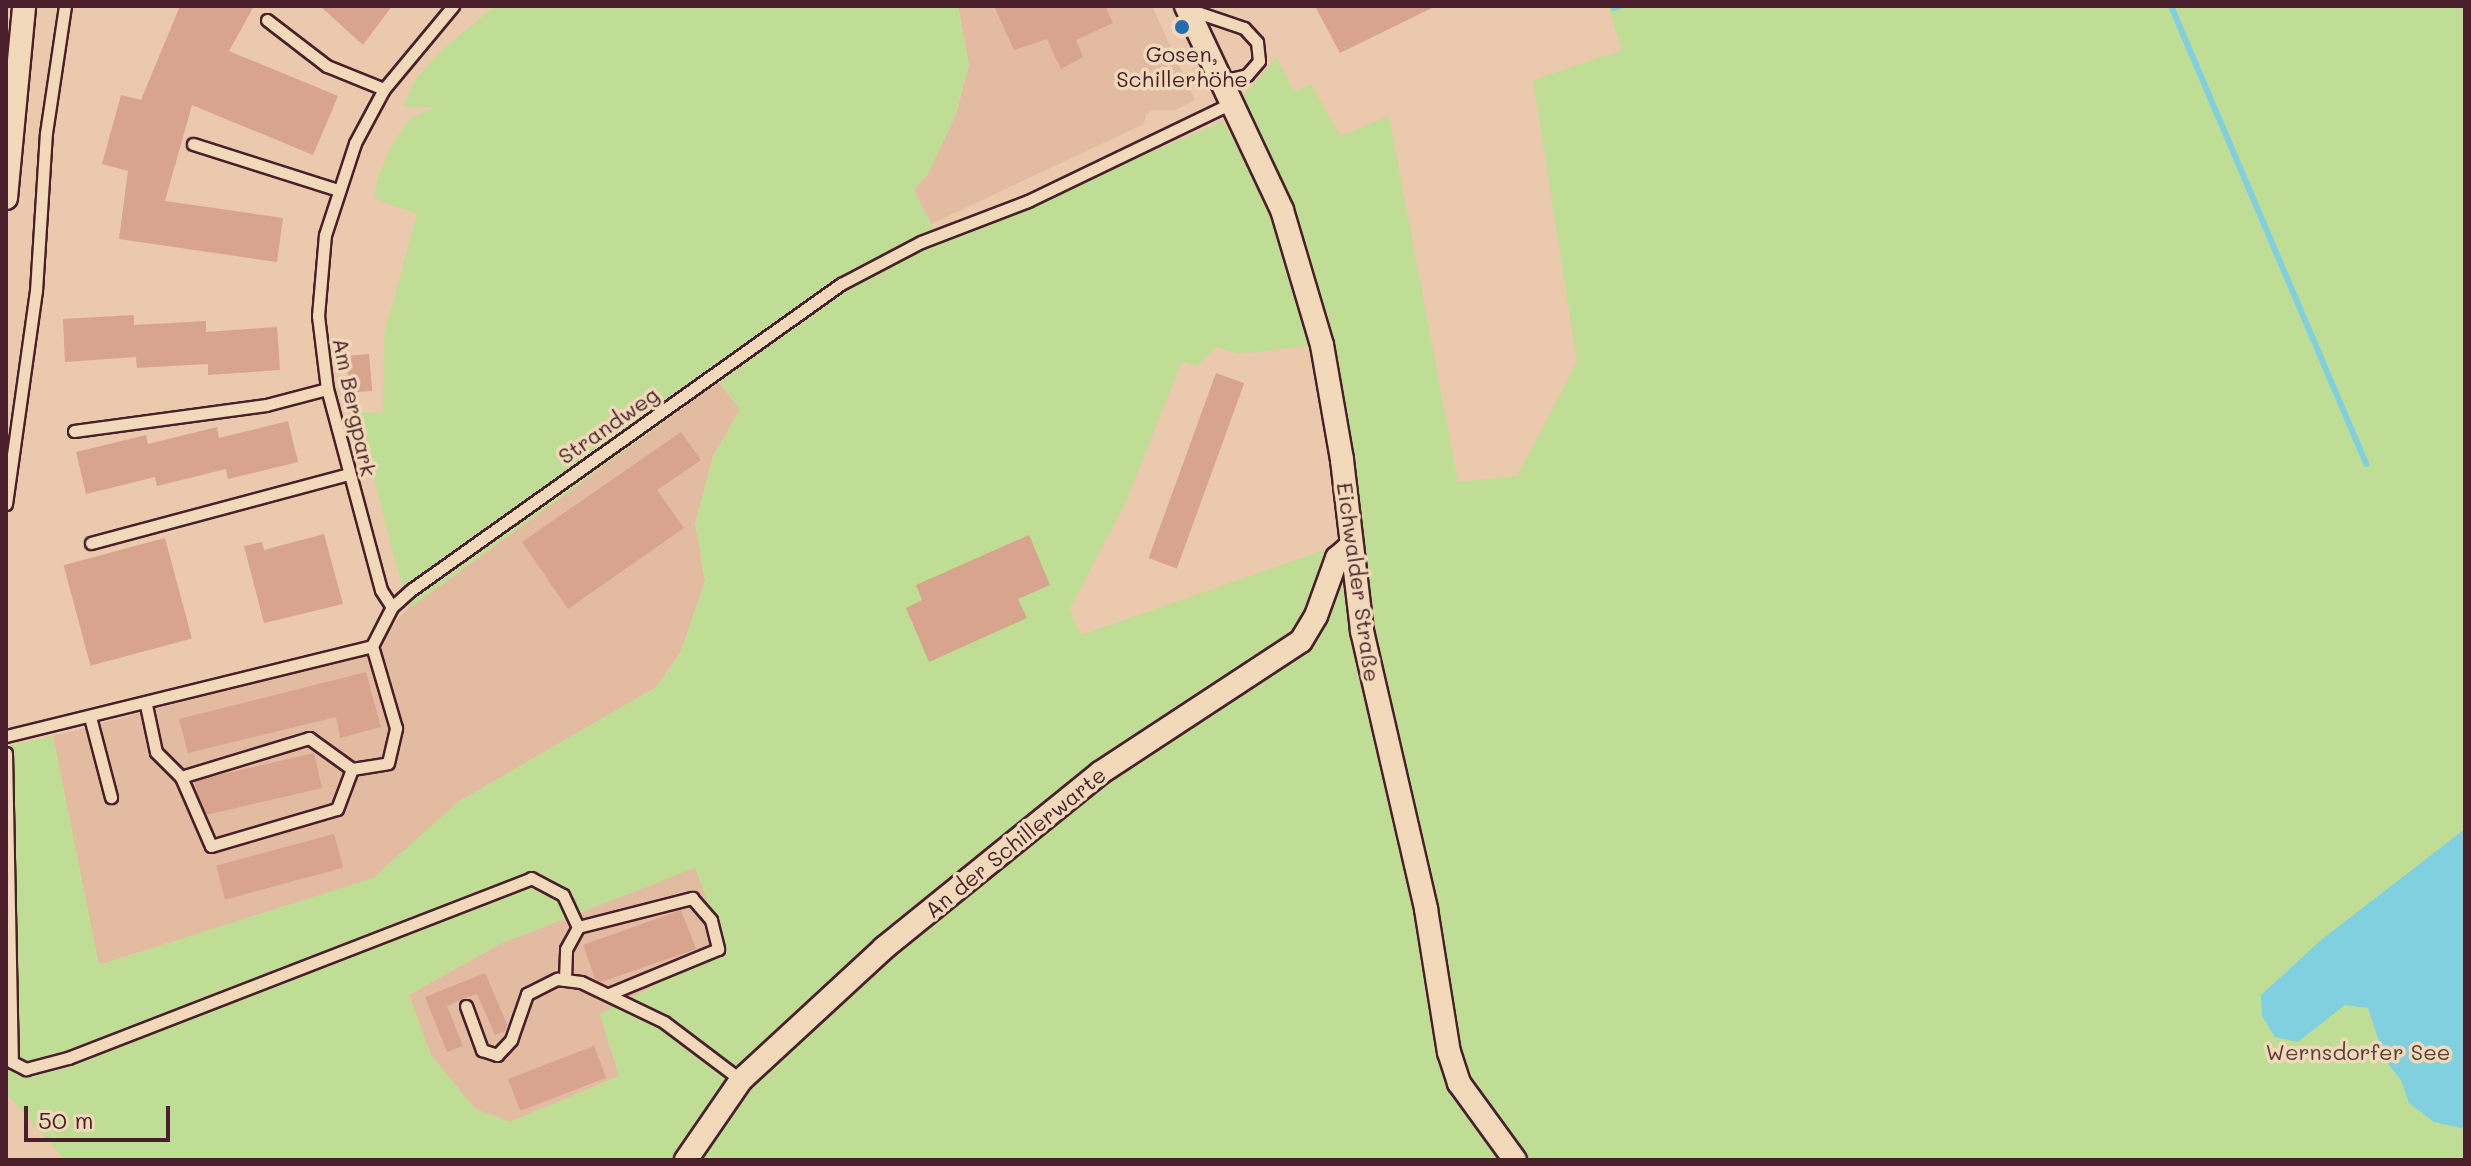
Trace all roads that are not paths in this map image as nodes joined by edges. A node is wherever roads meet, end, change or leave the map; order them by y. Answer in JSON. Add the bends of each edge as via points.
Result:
{"nodes":[{"id":1,"x":24,"y":6,"type":"edge"},
{"id":2,"x":65,"y":6,"type":"edge"},
{"id":3,"x":453,"y":6,"type":"edge"},
{"id":4,"x":1186,"y":7,"type":"edge"},
{"id":5,"x":267,"y":20,"type":"dead end"},
{"id":6,"x":1220,"y":81,"type":"junction"},
{"id":7,"x":384,"y":89,"type":"junction"},
{"id":8,"x":1232,"y":103,"type":"junction"},
{"id":9,"x":193,"y":144,"type":"dead end"},
{"id":10,"x":338,"y":190,"type":"junction"},
{"id":11,"x":6,"y":198,"type":"edge"},
{"id":12,"x":327,"y":389,"type":"junction"},
{"id":13,"x":74,"y":431,"type":"dead end"},
{"id":14,"x":348,"y":474,"type":"junction"},
{"id":15,"x":6,"y":504,"type":"edge"},
{"id":16,"x":91,"y":543,"type":"dead end"},
{"id":17,"x":1351,"y":546,"type":"junction"},
{"id":18,"x":392,"y":607,"type":"junction"},
{"id":19,"x":372,"y":646,"type":"junction"},
{"id":20,"x":146,"y":705,"type":"junction"},
{"id":21,"x":90,"y":717,"type":"junction"},
{"id":22,"x":6,"y":736,"type":"edge"},
{"id":23,"x":6,"y":753,"type":"edge"},
{"id":24,"x":352,"y":769,"type":"junction"},
{"id":25,"x":181,"y":777,"type":"junction"},
{"id":26,"x":111,"y":797,"type":"dead end"},
{"id":27,"x":578,"y":927,"type":"junction"},
{"id":28,"x":565,"y":980,"type":"junction"},
{"id":29,"x":609,"y":994,"type":"junction"},
{"id":30,"x":466,"y":1006,"type":"dead end"},
{"id":31,"x":741,"y":1080,"type":"junction"},
{"id":32,"x":686,"y":1160,"type":"edge"},
{"id":33,"x":1515,"y":1160,"type":"edge"}],
"edges":[{"from":1,"to":11,"type":"street"},
{"from":2,"to":15,"type":"lane","via":[[46,133],[36,291]]},
{"from":3,"to":7,"type":"lane","name":"Am Bergpark"},
{"from":4,"to":6,"type":"street","name":"Eichwalder Straße"},
{"from":4,"to":6,"type":"lane","via":[[1236,24],[1257,42],[1259,61],[1247,75]]},
{"from":5,"to":7,"type":"lane","via":[[327,66]]},
{"from":6,"to":8,"type":"street","name":"Eichwalder Straße"},
{"from":7,"to":10,"type":"lane","name":"Am Bergpark"},
{"from":8,"to":17,"type":"street","name":"Eichwalder Straße","via":[[1282,210],[1322,345]]},
{"from":8,"to":18,"type":"lane","name":"Strandweg","via":[[1017,206],[921,242],[841,284]]},
{"from":9,"to":10,"type":"lane"},
{"from":10,"to":12,"type":"lane","name":"Am Bergpark","via":[[325,235],[318,299]]},
{"from":12,"to":13,"type":"lane","via":[[266,405]]},
{"from":12,"to":14,"type":"lane","name":"Am Bergpark"},
{"from":14,"to":16,"type":"lane"},
{"from":14,"to":18,"type":"lane","name":"Am Bergpark","via":[[381,590]]},
{"from":17,"to":31,"type":"street","name":"An der Schillerwarte","via":[[1337,558],[1301,641],[1100,773],[836,988]]},
{"from":17,"to":33,"type":"street","name":"Eichwalder Straße","via":[[1380,725],[1426,909],[1449,1052],[1459,1083]]},
{"from":18,"to":19,"type":"lane","name":"Strandweg"},
{"from":19,"to":20,"type":"lane"},
{"from":19,"to":24,"type":"lane","via":[[396,728],[396,746],[388,763]]},
{"from":20,"to":21,"type":"lane"},
{"from":20,"to":25,"type":"lane","via":[[156,752]]},
{"from":21,"to":22,"type":"lane"},
{"from":21,"to":26,"type":"lane"},
{"from":23,"to":27,"type":"lane","via":[[12,1062],[26,1069],[68,1058],[531,878],[563,895]]},
{"from":24,"to":25,"type":"lane","via":[[309,738]]},
{"from":24,"to":25,"type":"lane","via":[[337,809],[211,846]]},
{"from":27,"to":28,"type":"lane","via":[[566,949]]},
{"from":27,"to":29,"type":"lane","via":[[692,898],[711,920],[718,949]]},
{"from":28,"to":29,"type":"lane"},
{"from":28,"to":30,"type":"lane","via":[[527,994],[511,1040],[497,1055],[482,1050]]},
{"from":29,"to":31,"type":"lane","via":[[664,1022]]},
{"from":31,"to":32,"type":"street","name":"An der Schillerwarte"}]}
